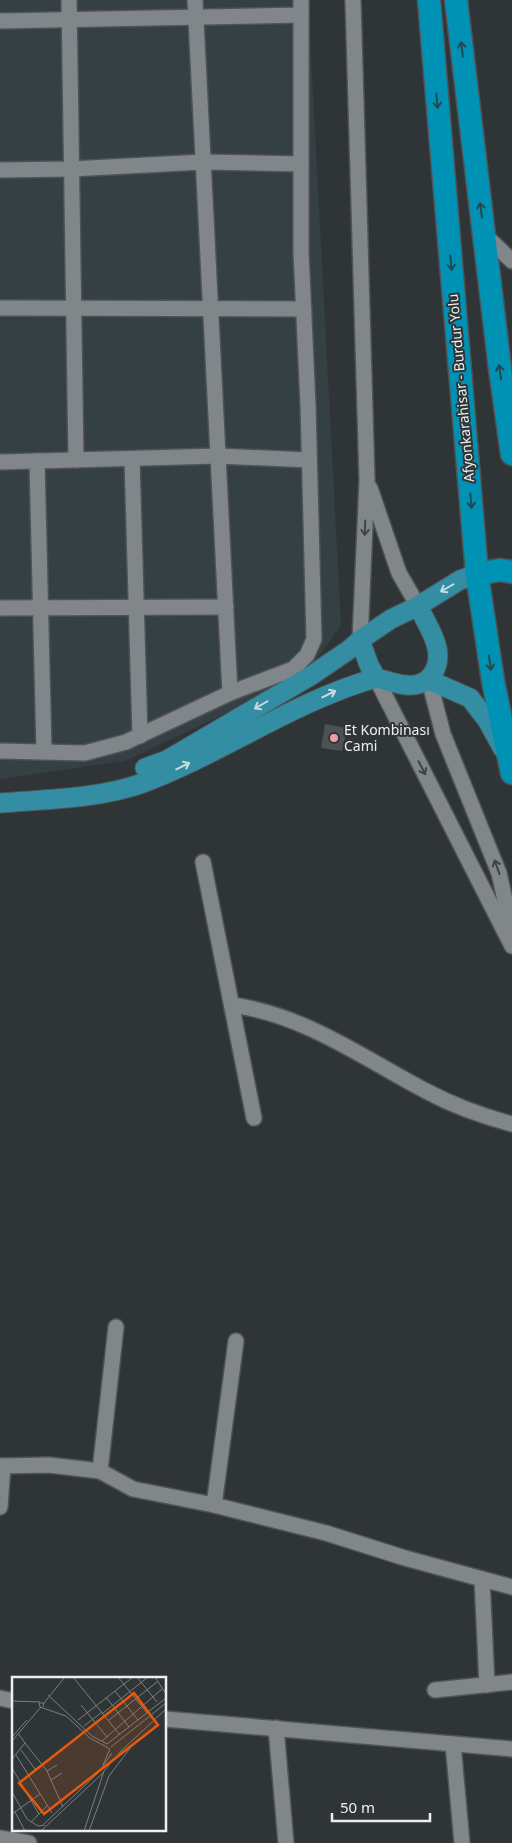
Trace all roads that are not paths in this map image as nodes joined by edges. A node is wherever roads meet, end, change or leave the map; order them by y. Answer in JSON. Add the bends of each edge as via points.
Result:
{"nodes":[{"id":1,"x":69,"y":0,"type":"edge"},
{"id":2,"x":195,"y":0,"type":"edge"},
{"id":3,"x":352,"y":0,"type":"edge"},
{"id":4,"x":429,"y":0,"type":"edge"},
{"id":5,"x":456,"y":0,"type":"edge"},
{"id":6,"x":301,"y":7,"type":"edge"},
{"id":7,"x":196,"y":17,"type":"junction"},
{"id":8,"x":69,"y":19,"type":"junction"},
{"id":9,"x":0,"y":21,"type":"edge"},
{"id":10,"x":203,"y":162,"type":"junction"},
{"id":11,"x":301,"y":164,"type":"junction"},
{"id":12,"x":71,"y":169,"type":"junction"},
{"id":13,"x":0,"y":170,"type":"edge"},
{"id":14,"x":484,"y":239,"type":"junction"},
{"id":15,"x":512,"y":261,"type":"edge"},
{"id":16,"x":0,"y":308,"type":"edge"},
{"id":17,"x":74,"y":308,"type":"junction"},
{"id":18,"x":210,"y":308,"type":"junction"},
{"id":19,"x":304,"y":309,"type":"junction"},
{"id":20,"x":512,"y":454,"type":"edge"},
{"id":21,"x":218,"y":456,"type":"junction"},
{"id":22,"x":132,"y":459,"type":"junction"},
{"id":23,"x":76,"y":460,"type":"junction"},
{"id":24,"x":309,"y":460,"type":"junction"},
{"id":25,"x":37,"y":461,"type":"junction"},
{"id":26,"x":0,"y":462,"type":"edge"},
{"id":27,"x":367,"y":480,"type":"junction"},
{"id":28,"x":512,"y":572,"type":"edge"},
{"id":29,"x":477,"y":574,"type":"junction"},
{"id":30,"x":418,"y":606,"type":"junction"},
{"id":31,"x":136,"y":607,"type":"junction"},
{"id":32,"x":226,"y":607,"type":"junction"},
{"id":33,"x":0,"y":608,"type":"edge"},
{"id":34,"x":40,"y":608,"type":"junction"},
{"id":35,"x":360,"y":640,"type":"junction"},
{"id":36,"x":376,"y":678,"type":"junction"},
{"id":37,"x":429,"y":680,"type":"junction"},
{"id":38,"x":230,"y":692,"type":"junction"},
{"id":39,"x":140,"y":736,"type":"junction"},
{"id":40,"x":0,"y":751,"type":"edge"},
{"id":41,"x":44,"y":751,"type":"junction"},
{"id":42,"x":510,"y":766,"type":"edge"},
{"id":43,"x":0,"y":792,"type":"edge"},
{"id":44,"x":0,"y":803,"type":"edge"},
{"id":45,"x":203,"y":862,"type":"dead end"},
{"id":46,"x":512,"y":932,"type":"edge"},
{"id":47,"x":512,"y":946,"type":"edge"},
{"id":48,"x":232,"y":1005,"type":"junction"},
{"id":49,"x":254,"y":1118,"type":"dead end"},
{"id":50,"x":512,"y":1124,"type":"edge"},
{"id":51,"x":116,"y":1327,"type":"dead end"},
{"id":52,"x":236,"y":1341,"type":"dead end"},
{"id":53,"x":2,"y":1466,"type":"edge"},
{"id":54,"x":100,"y":1472,"type":"junction"},
{"id":55,"x":214,"y":1505,"type":"junction"},
{"id":56,"x":0,"y":1508,"type":"edge"},
{"id":57,"x":482,"y":1579,"type":"junction"},
{"id":58,"x":512,"y":1587,"type":"edge"},
{"id":59,"x":512,"y":1682,"type":"edge"},
{"id":60,"x":487,"y":1685,"type":"junction"},
{"id":61,"x":435,"y":1690,"type":"dead end"},
{"id":62,"x":166,"y":1719,"type":"edge"},
{"id":63,"x":276,"y":1728,"type":"junction"},
{"id":64,"x":453,"y":1744,"type":"junction"},
{"id":65,"x":512,"y":1750,"type":"edge"},
{"id":66,"x":0,"y":1838,"type":"edge"},
{"id":67,"x":29,"y":1843,"type":"edge"},
{"id":68,"x":286,"y":1843,"type":"edge"},
{"id":69,"x":462,"y":1843,"type":"edge"}],
"edges":[{"from":1,"to":8,"type":"street"},
{"from":2,"to":7,"type":"street"},
{"from":3,"to":27,"type":"street"},
{"from":4,"to":29,"type":"highway","name":"Afyonkarahisar - Burdur Yolu","one_way":true},
{"from":14,"to":5,"type":"highway","one_way":true},
{"from":6,"to":7,"type":"street"},
{"from":6,"to":11,"type":"street"},
{"from":7,"to":8,"type":"street"},
{"from":7,"to":10,"type":"street"},
{"from":8,"to":9,"type":"street"},
{"from":8,"to":12,"type":"street"},
{"from":10,"to":11,"type":"street"},
{"from":10,"to":12,"type":"street"},
{"from":10,"to":18,"type":"street"},
{"from":11,"to":19,"type":"street"},
{"from":12,"to":13,"type":"street"},
{"from":12,"to":17,"type":"street"},
{"from":14,"to":15,"type":"street"},
{"from":20,"to":14,"type":"highway","one_way":true},
{"from":16,"to":17,"type":"street"},
{"from":17,"to":18,"type":"street"},
{"from":17,"to":23,"type":"street"},
{"from":18,"to":19,"type":"street"},
{"from":18,"to":21,"type":"street"},
{"from":19,"to":24,"type":"street"},
{"from":21,"to":22,"type":"street"},
{"from":21,"to":24,"type":"street"},
{"from":21,"to":32,"type":"street"},
{"from":22,"to":23,"type":"street"},
{"from":22,"to":31,"type":"street"},
{"from":23,"to":25,"type":"street"},
{"from":24,"to":38,"type":"street","via":[[314,639],[311,648],[293,669]]},
{"from":25,"to":26,"type":"street"},
{"from":25,"to":34,"type":"street"},
{"from":27,"to":30,"type":"street","via":[[399,574]]},
{"from":27,"to":35,"type":"street","one_way":true},
{"from":28,"to":29,"type":"highway","via":[[500,570]]},
{"from":29,"to":30,"type":"main road","one_way":true,"via":[[460,580]]},
{"from":29,"to":42,"type":"highway","name":"Afyonkarahisar - Burdur Yolu","one_way":true},
{"from":30,"to":35,"type":"main road"},
{"from":30,"to":37,"type":"main road","via":[[437,645],[436,669]]},
{"from":31,"to":32,"type":"street"},
{"from":31,"to":34,"type":"street"},
{"from":31,"to":39,"type":"street"},
{"from":32,"to":38,"type":"street"},
{"from":33,"to":34,"type":"street"},
{"from":34,"to":41,"type":"street"},
{"from":35,"to":36,"type":"main road"},
{"from":35,"to":43,"type":"main road","one_way":true,"via":[[312,675],[167,760],[106,780]]},
{"from":36,"to":37,"type":"main road","via":[[407,686]]},
{"from":44,"to":36,"type":"main road","one_way":true,"via":[[108,793],[141,783],[336,690]]},
{"from":36,"to":47,"type":"street","one_way":true},
{"from":37,"to":42,"type":"main road","via":[[470,698],[487,720]]},
{"from":46,"to":37,"type":"street","one_way":true,"via":[[499,873],[443,734]]},
{"from":38,"to":39,"type":"street"},
{"from":39,"to":41,"type":"street","via":[[85,753]]},
{"from":40,"to":41,"type":"street"},
{"from":45,"to":48,"type":"street"},
{"from":48,"to":49,"type":"street"},
{"from":48,"to":50,"type":"street","via":[[297,1022],[414,1085],[472,1112]]},
{"from":51,"to":54,"type":"street"},
{"from":52,"to":55,"type":"street"},
{"from":53,"to":54,"type":"street","via":[[49,1465]]},
{"from":53,"to":56,"type":"street"},
{"from":54,"to":55,"type":"street","via":[[133,1489]]},
{"from":55,"to":57,"type":"street","via":[[326,1533]]},
{"from":57,"to":58,"type":"street"},
{"from":57,"to":60,"type":"street"},
{"from":59,"to":60,"type":"street"},
{"from":60,"to":61,"type":"street"},
{"from":62,"to":63,"type":"street"},
{"from":63,"to":64,"type":"street"},
{"from":63,"to":68,"type":"street"},
{"from":64,"to":65,"type":"street"},
{"from":64,"to":69,"type":"street"},
{"from":66,"to":67,"type":"street"}]}
